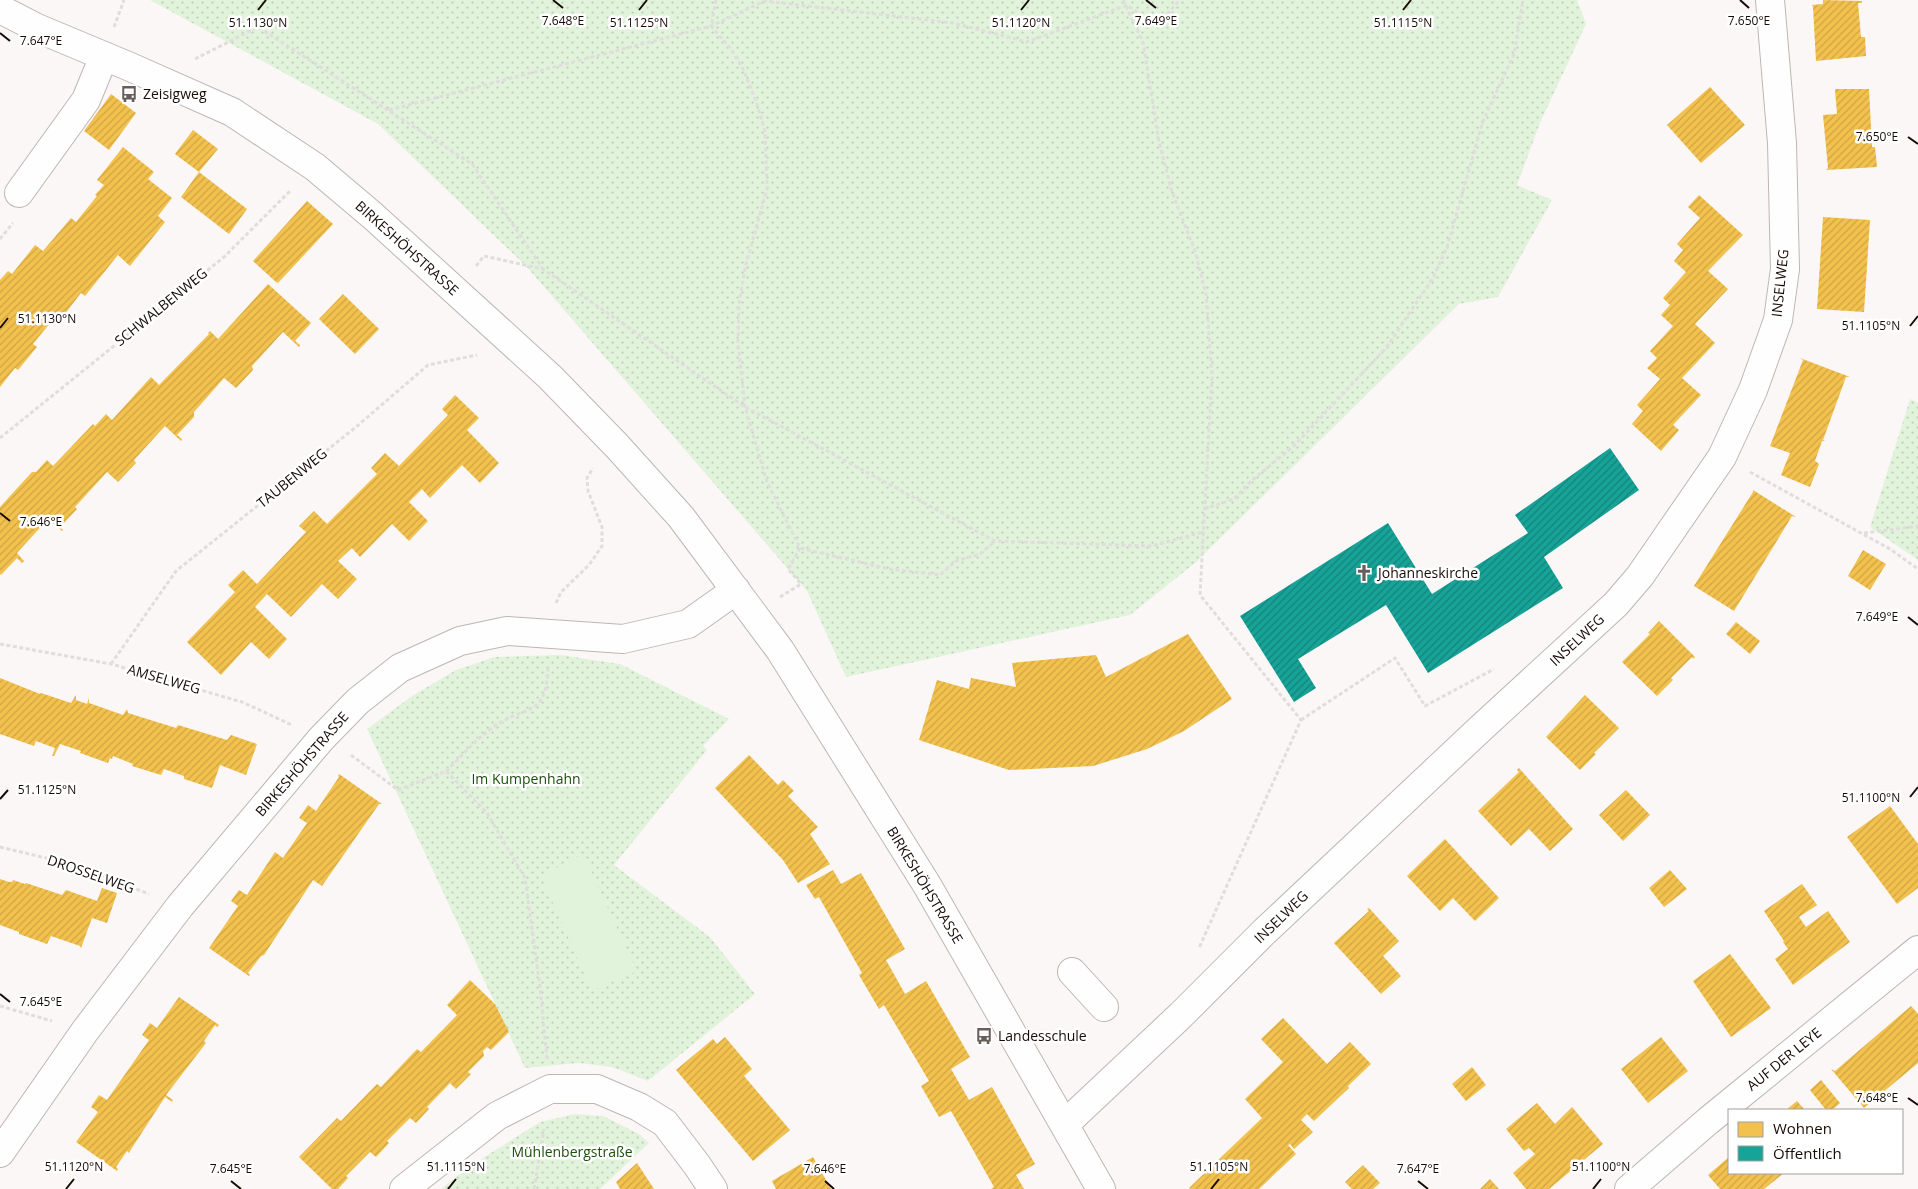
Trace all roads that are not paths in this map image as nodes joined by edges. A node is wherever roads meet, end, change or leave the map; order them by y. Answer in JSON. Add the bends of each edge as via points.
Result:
{"nodes":[{"id":1,"x":1770,"y":0,"type":"edge"},
{"id":2,"x":0,"y":10,"type":"edge"},
{"id":3,"x":104,"y":56,"type":"junction"},
{"id":4,"x":20,"y":193,"type":"dead end"},
{"id":5,"x":736,"y":590,"type":"junction"},
{"id":6,"x":1918,"y":950,"type":"edge"},
{"id":7,"x":1072,"y":972,"type":"dead end"},
{"id":8,"x":1104,"y":1008,"type":"dead end"},
{"id":9,"x":1065,"y":1124,"type":"junction"},
{"id":10,"x":0,"y":1153,"type":"edge"},
{"id":11,"x":404,"y":1189,"type":"edge"},
{"id":12,"x":713,"y":1189,"type":"edge"},
{"id":13,"x":1101,"y":1189,"type":"edge"},
{"id":14,"x":1629,"y":1189,"type":"edge"}],
"edges":[{"from":1,"to":9,"type":"street","name":"INSELWEG","via":[[1782,143],[1784,269],[1778,320],[1753,390],[1722,457],[1640,576],[1616,604],[1264,932]]},
{"from":2,"to":3,"type":"street","name":"BIRKESHÖHSTRASSE"},
{"from":3,"to":4,"type":"street","via":[[86,100]]},
{"from":3,"to":5,"type":"street","name":"BIRKESHÖHSTRASSE","via":[[232,112],[315,167],[373,216],[550,377],[617,446],[681,517]]},
{"from":5,"to":9,"type":"street","name":"BIRKESHÖHSTRASSE","via":[[780,650],[927,885]]},
{"from":5,"to":10,"type":"street","name":"BIRKESHÖHSTRASSE","via":[[688,624],[623,639],[507,631],[460,641],[400,668],[358,701],[321,739],[180,906],[85,1031]]},
{"from":6,"to":14,"type":"street","name":"AUF DER LEYE"},
{"from":7,"to":8,"type":"street"},
{"from":9,"to":13,"type":"street","name":"BIRKESHÖHSTRASSE"},
{"from":11,"to":12,"type":"street","via":[[497,1116],[550,1089],[597,1089],[666,1123]]}]}
